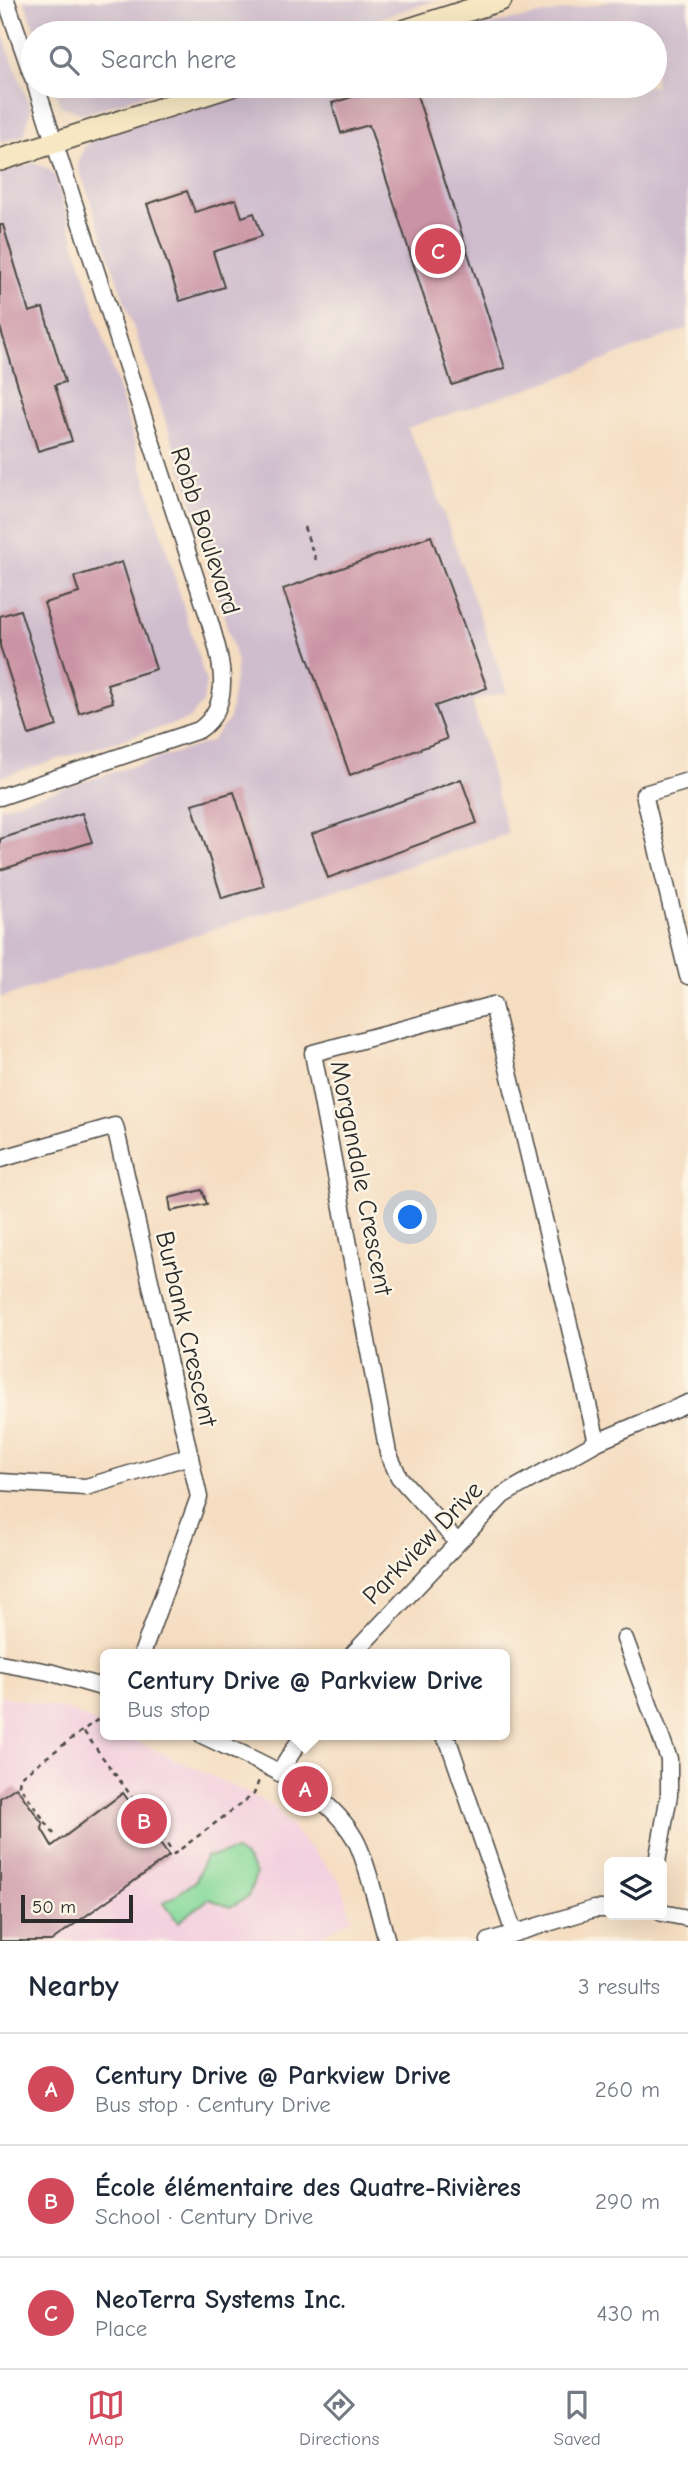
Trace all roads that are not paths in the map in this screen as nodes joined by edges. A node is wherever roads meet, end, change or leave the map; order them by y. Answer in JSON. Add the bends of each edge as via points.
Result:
{"nodes":[{"id":1,"x":6,"y":0,"type":"edge"},
{"id":2,"x":501,"y":0,"type":"edge"},
{"id":3,"x":435,"y":21,"type":"edge"},
{"id":4,"x":21,"y":43,"type":"edge"},
{"id":5,"x":40,"y":98,"type":"edge"},
{"id":6,"x":194,"y":98,"type":"edge"},
{"id":7,"x":56,"y":142,"type":"junction"},
{"id":8,"x":0,"y":160,"type":"edge"},
{"id":9,"x":688,"y":781,"type":"edge"},
{"id":10,"x":0,"y":797,"type":"edge"},
{"id":11,"x":688,"y":976,"type":"edge"},
{"id":12,"x":0,"y":1159,"type":"edge"},
{"id":13,"x":688,"y":1403,"type":"edge"},
{"id":14,"x":597,"y":1442,"type":"junction"},
{"id":15,"x":190,"y":1456,"type":"junction"},
{"id":16,"x":0,"y":1482,"type":"edge"},
{"id":17,"x":457,"y":1542,"type":"junction"},
{"id":18,"x":625,"y":1639,"type":"dead end"},
{"id":19,"x":144,"y":1649,"type":"edge"},
{"id":20,"x":362,"y":1649,"type":"edge"},
{"id":21,"x":0,"y":1663,"type":"edge"},
{"id":22,"x":100,"y":1686,"type":"edge"},
{"id":23,"x":212,"y":1740,"type":"edge"},
{"id":24,"x":298,"y":1740,"type":"edge"},
{"id":25,"x":447,"y":1740,"type":"edge"},
{"id":26,"x":272,"y":1769,"type":"junction"},
{"id":27,"x":658,"y":1857,"type":"edge"},
{"id":28,"x":604,"y":1909,"type":"edge"},
{"id":29,"x":667,"y":1914,"type":"edge"},
{"id":30,"x":688,"y":1917,"type":"edge"},
{"id":31,"x":514,"y":1933,"type":"junction"},
{"id":32,"x":387,"y":1941,"type":"edge"},
{"id":33,"x":489,"y":1941,"type":"edge"}],
"edges":[{"from":1,"to":4,"type":"street"},
{"from":2,"to":3,"type":"street"},
{"from":5,"to":7,"type":"street","name":"Robb Boulevard"},
{"from":6,"to":7,"type":"street"},
{"from":7,"to":8,"type":"street"},
{"from":7,"to":10,"type":"street","name":"Robb Boulevard","via":[[209,619],[220,656],[223,692],[212,722],[199,730]]},
{"from":9,"to":11,"type":"street","via":[[644,794]]},
{"from":12,"to":15,"type":"street","name":"Burbank Crescent","via":[[115,1126]]},
{"from":13,"to":14,"type":"street","name":"Parkview Drive"},
{"from":14,"to":17,"type":"street","name":"Parkview Drive","via":[[503,1495]]},
{"from":14,"to":17,"type":"street","name":"Morgandale Crescent","via":[[493,1005],[313,1053],[388,1453],[398,1477]]},
{"from":15,"to":16,"type":"street","via":[[86,1488]]},
{"from":15,"to":19,"type":"street","name":"Burbank Crescent","via":[[199,1497]]},
{"from":17,"to":20,"type":"street","name":"Parkview Drive"},
{"from":18,"to":27,"type":"street","via":[[669,1759],[669,1795]]},
{"from":21,"to":22,"type":"street"},
{"from":23,"to":26,"type":"street"},
{"from":24,"to":26,"type":"street"},
{"from":25,"to":31,"type":"street"},
{"from":26,"to":32,"type":"street","via":[[324,1802],[355,1839]]},
{"from":28,"to":31,"type":"street"},
{"from":29,"to":30,"type":"street"},
{"from":31,"to":33,"type":"street"}]}
